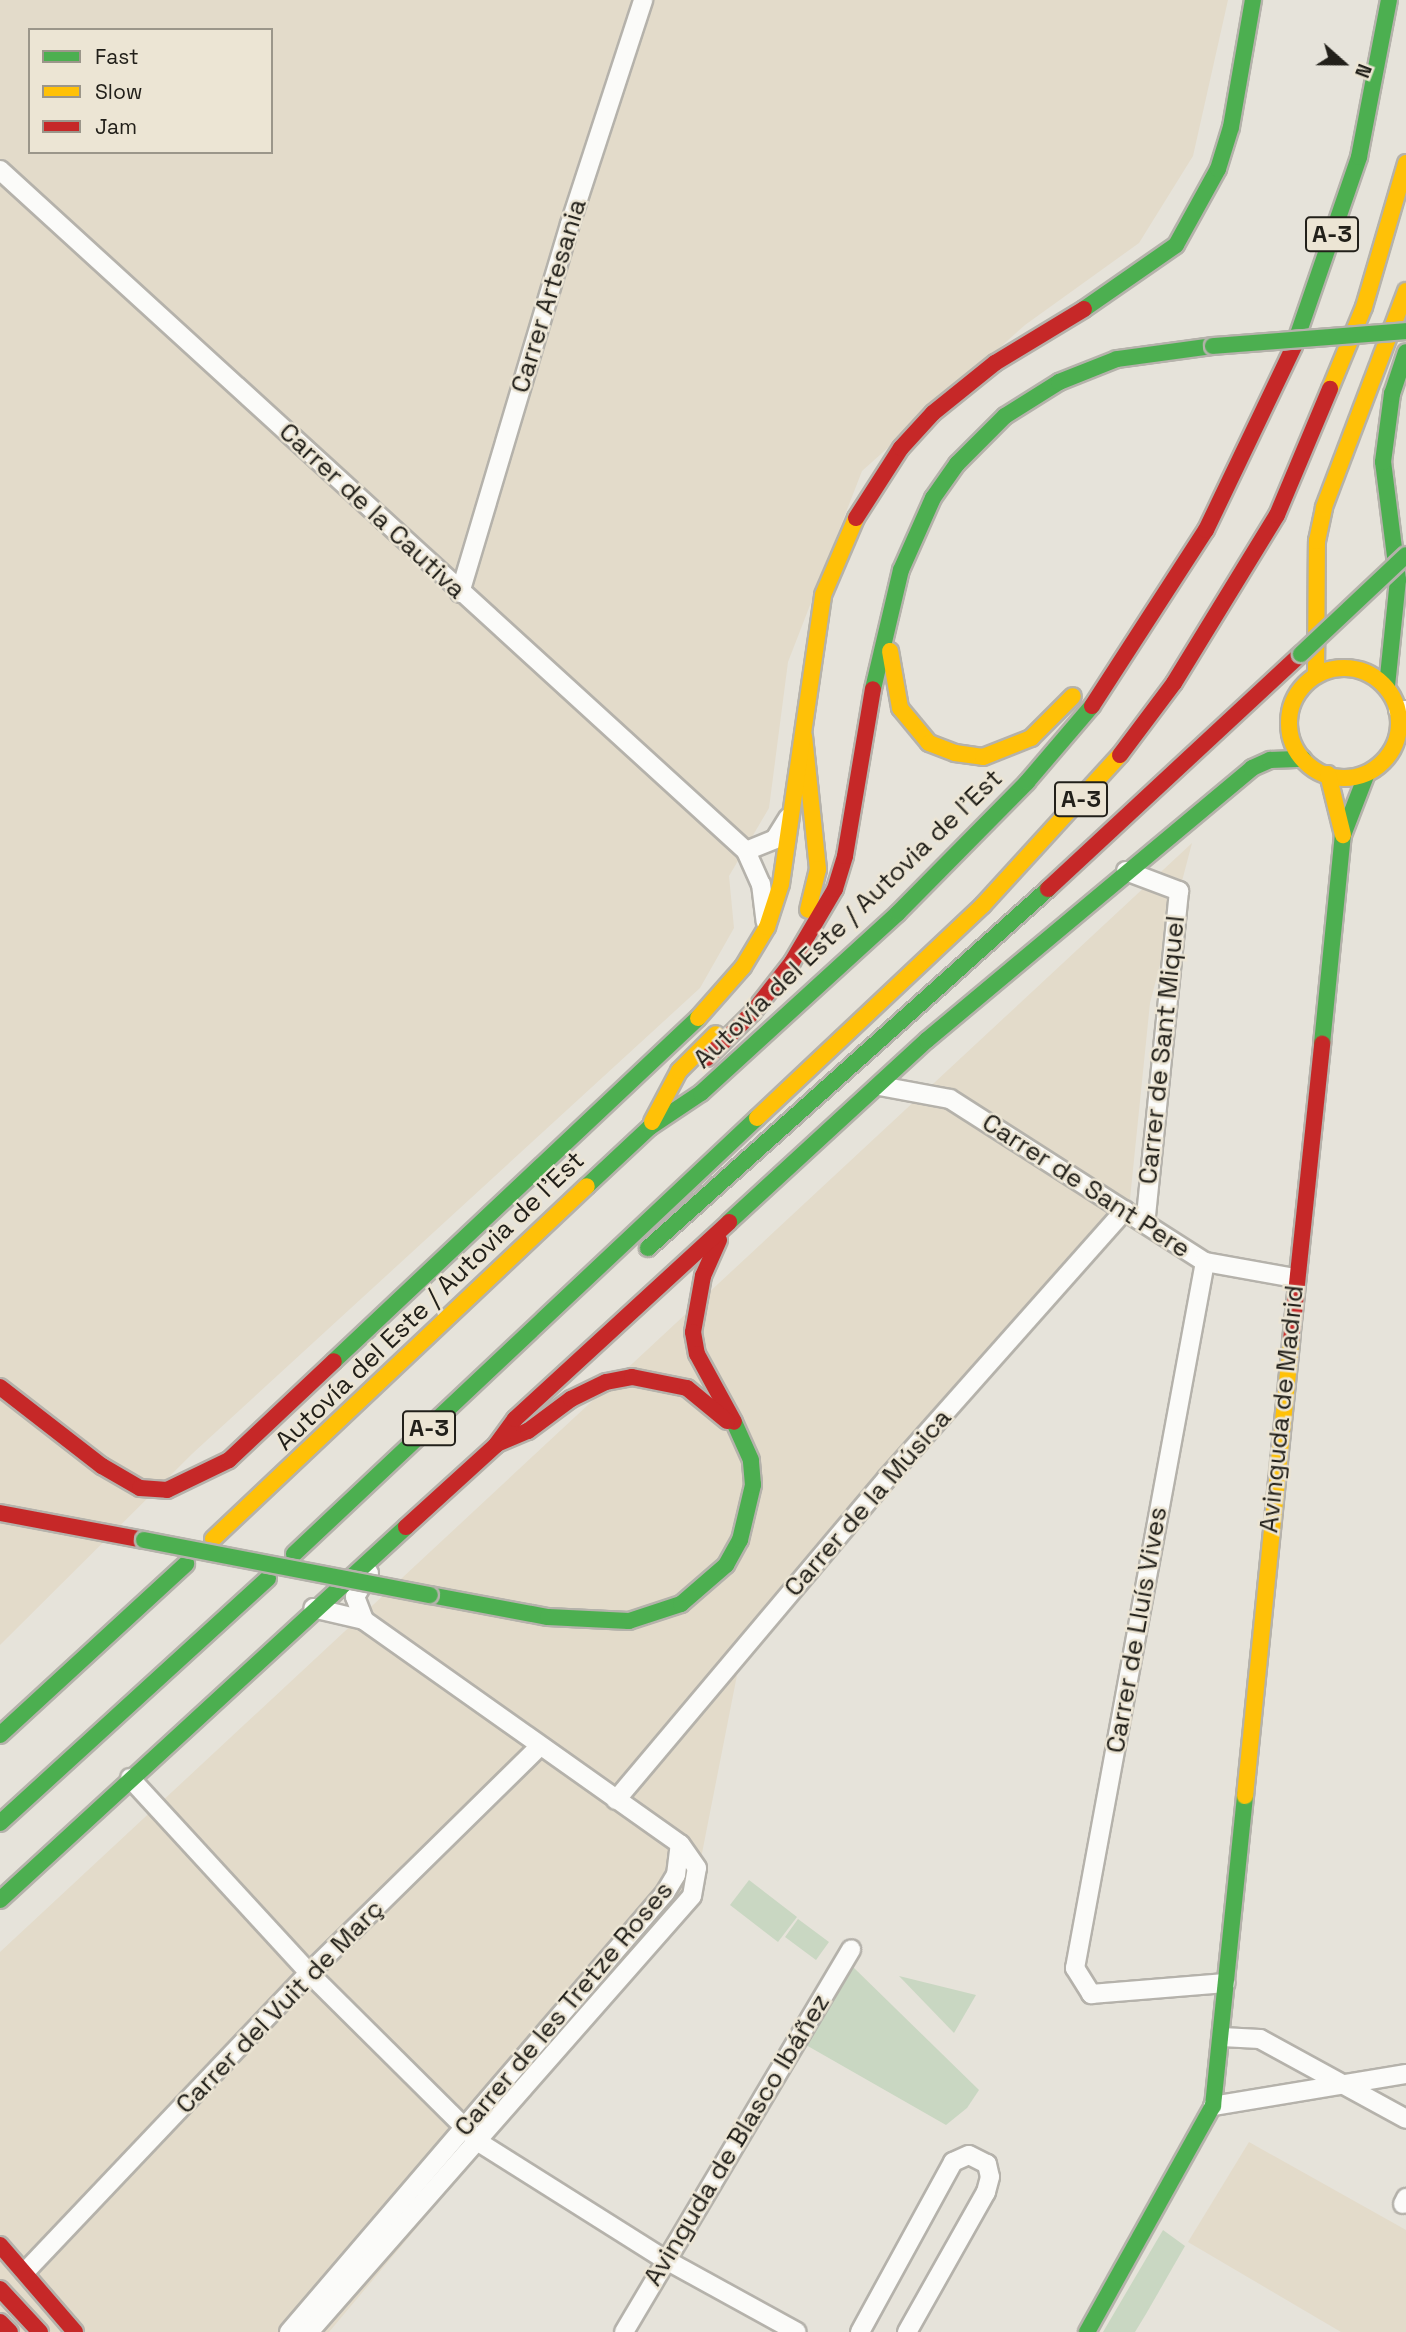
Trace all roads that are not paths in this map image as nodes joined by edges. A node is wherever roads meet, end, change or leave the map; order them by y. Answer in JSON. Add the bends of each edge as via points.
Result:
{"nodes":[{"id":1,"x":643,"y":0,"type":"edge"},
{"id":2,"x":1253,"y":0,"type":"edge"},
{"id":3,"x":1389,"y":0,"type":"edge"},
{"id":4,"x":1406,"y":163,"type":"edge"},
{"id":5,"x":0,"y":170,"type":"edge"},
{"id":6,"x":1406,"y":291,"type":"edge"},
{"id":7,"x":1406,"y":331,"type":"edge"},
{"id":8,"x":1406,"y":352,"type":"edge"},
{"id":9,"x":1406,"y":555,"type":"edge"},
{"id":10,"x":460,"y":593,"type":"junction"},
{"id":11,"x":1406,"y":624,"type":"edge"},
{"id":12,"x":888,"y":629,"type":"junction"},
{"id":13,"x":1391,"y":643,"type":"junction"},
{"id":14,"x":1119,"y":662,"type":"junction"},
{"id":15,"x":1316,"y":676,"type":"junction"},
{"id":16,"x":1387,"y":686,"type":"junction"},
{"id":17,"x":1402,"y":710,"type":"edge"},
{"id":18,"x":804,"y":736,"type":"junction"},
{"id":19,"x":1303,"y":759,"type":"junction"},
{"id":20,"x":1367,"y":773,"type":"junction"},
{"id":21,"x":1328,"y":774,"type":"junction"},
{"id":22,"x":793,"y":811,"type":"junction"},
{"id":23,"x":1343,"y":835,"type":"junction"},
{"id":24,"x":746,"y":851,"type":"junction"},
{"id":25,"x":1126,"y":871,"type":"junction"},
{"id":26,"x":767,"y":927,"type":"junction"},
{"id":27,"x":673,"y":1085,"type":"junction"},
{"id":28,"x":880,"y":1086,"type":"junction"},
{"id":29,"x":650,"y":1127,"type":"junction"},
{"id":30,"x":1125,"y":1210,"type":"junction"},
{"id":31,"x":1145,"y":1223,"type":"junction"},
{"id":32,"x":722,"y":1231,"type":"junction"},
{"id":33,"x":1205,"y":1262,"type":"junction"},
{"id":34,"x":630,"y":1264,"type":"dead end"},
{"id":35,"x":1295,"y":1278,"type":"junction"},
{"id":36,"x":609,"y":1282,"type":"dead end"},
{"id":37,"x":565,"y":1303,"type":"junction"},
{"id":38,"x":0,"y":1387,"type":"edge"},
{"id":39,"x":743,"y":1438,"type":"junction"},
{"id":40,"x":496,"y":1445,"type":"junction"},
{"id":41,"x":0,"y":1513,"type":"edge"},
{"id":42,"x":213,"y":1539,"type":"dead end"},
{"id":43,"x":382,"y":1550,"type":"junction"},
{"id":44,"x":294,"y":1554,"type":"dead end"},
{"id":45,"x":186,"y":1564,"type":"dead end"},
{"id":46,"x":268,"y":1578,"type":"dead end"},
{"id":47,"x":313,"y":1608,"type":"junction"},
{"id":48,"x":364,"y":1620,"type":"junction"},
{"id":49,"x":0,"y":1735,"type":"edge"},
{"id":50,"x":540,"y":1746,"type":"junction"},
{"id":51,"x":130,"y":1778,"type":"junction"},
{"id":52,"x":616,"y":1800,"type":"junction"},
{"id":53,"x":0,"y":1822,"type":"edge"},
{"id":54,"x":680,"y":1844,"type":"junction"},
{"id":55,"x":0,"y":1900,"type":"edge"},
{"id":56,"x":851,"y":1949,"type":"dead end"},
{"id":57,"x":309,"y":1973,"type":"junction"},
{"id":58,"x":1226,"y":1983,"type":"junction"},
{"id":59,"x":1222,"y":2037,"type":"junction"},
{"id":60,"x":1406,"y":2074,"type":"edge"},
{"id":61,"x":1342,"y":2082,"type":"junction"},
{"id":62,"x":1213,"y":2106,"type":"junction"},
{"id":63,"x":1406,"y":2119,"type":"edge"},
{"id":64,"x":466,"y":2125,"type":"junction"},
{"id":65,"x":480,"y":2143,"type":"junction"},
{"id":66,"x":0,"y":2245,"type":"edge"},
{"id":67,"x":666,"y":2260,"type":"junction"},
{"id":68,"x":25,"y":2273,"type":"junction"},
{"id":69,"x":0,"y":2289,"type":"edge"},
{"id":70,"x":0,"y":2322,"type":"edge"},
{"id":71,"x":10,"y":2332,"type":"edge"},
{"id":72,"x":40,"y":2332,"type":"edge"},
{"id":73,"x":75,"y":2332,"type":"edge"},
{"id":74,"x":289,"y":2332,"type":"edge"},
{"id":75,"x":309,"y":2332,"type":"edge"},
{"id":76,"x":624,"y":2332,"type":"edge"},
{"id":77,"x":797,"y":2332,"type":"edge"},
{"id":78,"x":860,"y":2332,"type":"edge"},
{"id":79,"x":907,"y":2332,"type":"edge"},
{"id":80,"x":1087,"y":2332,"type":"edge"}],
"edges":[{"from":1,"to":10,"type":"street","name":"Carrer Artesania","via":[[570,224]]},
{"from":2,"to":18,"type":"main road","via":[[1231,128],[1218,169],[1176,245],[995,363],[933,413],[874,486],[847,533],[823,595],[810,661]]},
{"from":3,"to":14,"type":"main road","name":"Autovía del Este / Autovia de l'Est","number":"A-3","via":[[1359,157],[1287,365],[1206,530]]},
{"from":4,"to":37,"type":"main road","number":"A-3","via":[[1364,307],[1318,426],[1277,514],[1174,683],[1115,761],[983,905],[633,1231]]},
{"from":5,"to":10,"type":"street","name":"Carrer de la Cautiva"},
{"from":6,"to":15,"type":"main road","via":[[1324,507],[1317,541]]},
{"from":7,"to":12,"type":"main road","bridge":true,"via":[[1213,346],[1117,359],[1059,382],[1005,416],[957,464],[933,498],[901,570]]},
{"from":8,"to":13,"type":"main road","via":[[1387,418],[1382,462],[1398,580]]},
{"from":9,"to":34,"type":"main road","bridge":true,"via":[[924,1004]]},
{"from":10,"to":24,"type":"street","name":"Carrer de la Cautiva"},
{"from":11,"to":13,"type":"main road"},
{"from":12,"to":14,"type":"main road","via":[[900,708],[929,743],[983,757],[1031,738],[1080,689]]},
{"from":12,"to":27,"type":"main road","via":[[878,656],[845,856],[835,889],[792,962],[753,1012],[686,1078]]},
{"from":13,"to":16,"type":"main road"},
{"from":14,"to":29,"type":"main road","name":"Autovía del Este / Autovia de l'Est","number":"A-3","via":[[1091,708],[968,844],[701,1093]]},
{"from":15,"to":16,"type":"main road","via":[[1356,670]]},
{"from":15,"to":19,"type":"main road","via":[[1303,685],[1288,716],[1290,734]]},
{"from":16,"to":17,"type":"main road"},
{"from":17,"to":20,"type":"main road","via":[[1394,748]]},
{"from":18,"to":22,"type":"main road"},
{"from":18,"to":27,"type":"main road","via":[[816,817],[818,869],[813,897],[802,925],[768,976],[679,1070]]},
{"from":19,"to":21,"type":"main road"},
{"from":19,"to":25,"type":"main road","via":[[1270,760],[1252,768]]},
{"from":20,"to":21,"type":"main road","via":[[1348,777]]},
{"from":20,"to":23,"type":"main road","name":"Avinguda de Madrid"},
{"from":21,"to":23,"type":"main road","name":"Avinguda de Madrid"},
{"from":22,"to":24,"type":"street","via":[[775,839]]},
{"from":22,"to":26,"type":"main road","via":[[781,884]]},
{"from":23,"to":35,"type":"main road","name":"Avinguda de Madrid"},
{"from":24,"to":26,"type":"street","via":[[761,884]]},
{"from":25,"to":28,"type":"main road","via":[[927,1040]]},
{"from":25,"to":31,"type":"street","name":"Carrer de Sant Miquel","via":[[1179,891]]},
{"from":26,"to":38,"type":"main road","via":[[743,967],[708,1009],[229,1460],[167,1490],[140,1488],[102,1466]]},
{"from":27,"to":29,"type":"main road"},
{"from":28,"to":30,"type":"street","name":"Carrer de Sant Pere","via":[[950,1099]]},
{"from":28,"to":32,"type":"main road"},
{"from":29,"to":42,"type":"main road","name":"Autovía del Este / Autovia de l'Est","number":"A-3"},
{"from":30,"to":31,"type":"street","name":"Carrer de Sant Pere"},
{"from":30,"to":52,"type":"street","name":"Carrer de la Música","via":[[887,1478]]},
{"from":31,"to":33,"type":"street","name":"Carrer de Sant Pere"},
{"from":32,"to":39,"type":"main road","via":[[704,1276],[693,1332],[708,1375]]},
{"from":32,"to":40,"type":"main road","via":[[514,1419]]},
{"from":33,"to":35,"type":"street","name":"Carrer de Sant Pere"},
{"from":33,"to":58,"type":"street","name":"Carrer de Lluís Vives","via":[[1075,1968],[1091,1994]]},
{"from":35,"to":58,"type":"main road","name":"Avinguda de Madrid"},
{"from":36,"to":37,"type":"main road"},
{"from":37,"to":44,"type":"main road","number":"A-3"},
{"from":39,"to":40,"type":"main road","via":[[712,1405],[687,1388],[632,1377],[606,1382],[571,1399],[528,1431]]},
{"from":39,"to":41,"type":"main road","bridge":true,"via":[[752,1485],[740,1540],[726,1565],[681,1604],[629,1620],[590,1621],[430,1595]]},
{"from":40,"to":43,"type":"main road"},
{"from":43,"to":47,"type":"main road"},
{"from":43,"to":48,"type":"street","via":[[355,1597]]},
{"from":45,"to":49,"type":"main road"},
{"from":46,"to":53,"type":"main road"},
{"from":47,"to":48,"type":"street"},
{"from":47,"to":51,"type":"main road"},
{"from":48,"to":50,"type":"street"},
{"from":50,"to":52,"type":"street"},
{"from":50,"to":57,"type":"street","name":"Carrer del Vuit de Març"},
{"from":51,"to":55,"type":"main road"},
{"from":51,"to":57,"type":"street"},
{"from":52,"to":54,"type":"street"},
{"from":54,"to":64,"type":"street","name":"Carrer de les Tretze Roses","via":[[676,1875],[665,1893]]},
{"from":54,"to":65,"type":"street","name":"Carrer de les Tretze Roses","via":[[697,1868],[692,1896]]},
{"from":56,"to":67,"type":"street","name":"Avinguda de Blasco Ibáñez"},
{"from":57,"to":64,"type":"street"},
{"from":57,"to":68,"type":"street","name":"Carrer del Vuit de Març"},
{"from":58,"to":59,"type":"main road","name":"Avinguda de Madrid"},
{"from":59,"to":61,"type":"street","via":[[1261,2039]]},
{"from":59,"to":62,"type":"main road","name":"Avinguda de Madrid"},
{"from":60,"to":61,"type":"street"},
{"from":61,"to":62,"type":"street"},
{"from":61,"to":63,"type":"street"},
{"from":62,"to":80,"type":"main road"},
{"from":64,"to":65,"type":"street"},
{"from":64,"to":74,"type":"street","name":"Carrer de les Tretze Roses"},
{"from":65,"to":67,"type":"street"},
{"from":65,"to":75,"type":"street","name":"Carrer de les Tretze Roses"},
{"from":66,"to":68,"type":"main road"},
{"from":67,"to":76,"type":"street","name":"Avinguda de Blasco Ibáñez"},
{"from":67,"to":77,"type":"street"},
{"from":68,"to":73,"type":"main road"},
{"from":69,"to":72,"type":"main road"},
{"from":70,"to":71,"type":"main road"},
{"from":78,"to":79,"type":"street","via":[[953,2162],[969,2155],[987,2164],[986,2192]]}]}
